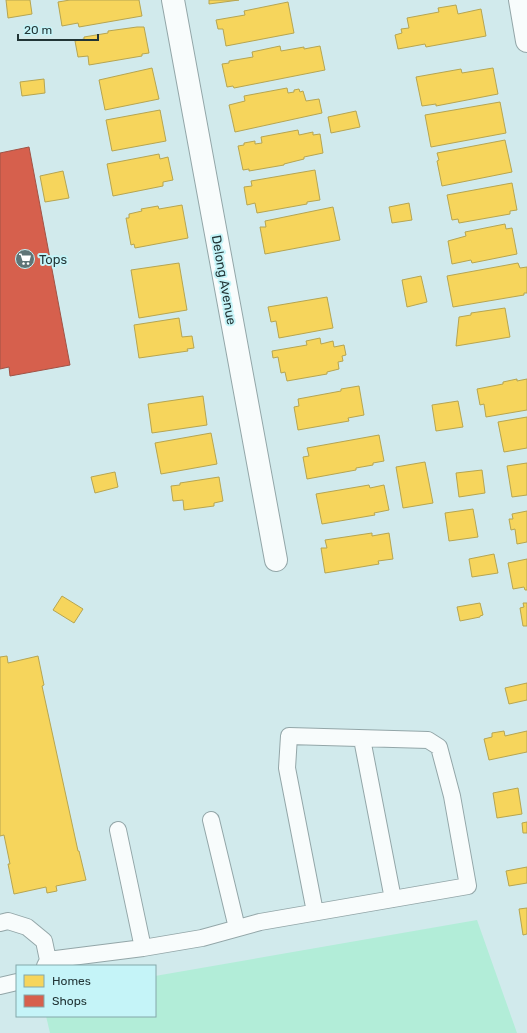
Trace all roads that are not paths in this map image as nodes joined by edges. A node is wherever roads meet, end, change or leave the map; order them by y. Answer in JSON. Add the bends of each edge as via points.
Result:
{"nodes":[{"id":1,"x":173,"y":0,"type":"edge"},
{"id":2,"x":520,"y":0,"type":"edge"},
{"id":3,"x":527,"y":41,"type":"edge"},
{"id":4,"x":276,"y":560,"type":"dead end"},
{"id":5,"x":362,"y":739,"type":"junction"},
{"id":6,"x":211,"y":820,"type":"dead end"},
{"id":7,"x":118,"y":830,"type":"dead end"},
{"id":8,"x":393,"y":899,"type":"junction"},
{"id":9,"x":315,"y":912,"type":"junction"},
{"id":10,"x":0,"y":924,"type":"edge"},
{"id":11,"x":237,"y":928,"type":"junction"},
{"id":12,"x":143,"y":948,"type":"junction"},
{"id":13,"x":46,"y":963,"type":"edge"},
{"id":14,"x":16,"y":982,"type":"edge"},
{"id":15,"x":0,"y":986,"type":"edge"}],
"edges":[{"from":1,"to":4,"type":"street","name":"Delong Avenue"},
{"from":2,"to":3,"type":"street"},
{"from":5,"to":8,"type":"lane"},
{"from":5,"to":8,"type":"lane","via":[[428,740],[439,747],[452,796],[468,886]]},
{"from":5,"to":9,"type":"lane","via":[[288,736],[288,768]]},
{"from":6,"to":11,"type":"lane"},
{"from":7,"to":12,"type":"lane"},
{"from":8,"to":9,"type":"lane"},
{"from":9,"to":11,"type":"lane"},
{"from":10,"to":13,"type":"lane","via":[[8,921],[27,927],[44,941]]},
{"from":11,"to":12,"type":"lane","via":[[202,938]]},
{"from":12,"to":13,"type":"lane"},
{"from":14,"to":15,"type":"lane"}]}
